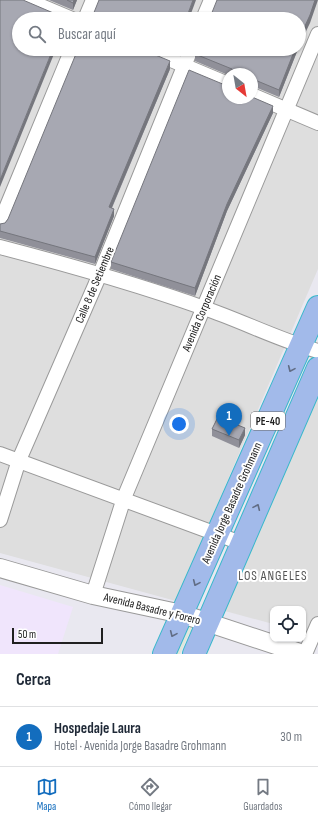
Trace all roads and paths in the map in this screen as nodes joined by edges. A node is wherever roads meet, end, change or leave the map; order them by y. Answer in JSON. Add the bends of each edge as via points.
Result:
{"nodes":[{"id":1,"x":28,"y":0,"type":"edge"},
{"id":2,"x":93,"y":0,"type":"edge"},
{"id":3,"x":211,"y":0,"type":"edge"},
{"id":4,"x":56,"y":12,"type":"edge"},
{"id":5,"x":88,"y":12,"type":"edge"},
{"id":6,"x":207,"y":12,"type":"edge"},
{"id":7,"x":318,"y":34,"type":"edge"},
{"id":8,"x":69,"y":56,"type":"edge"},
{"id":9,"x":162,"y":56,"type":"edge"},
{"id":10,"x":188,"y":56,"type":"edge"},
{"id":11,"x":184,"y":65,"type":"junction"},
{"id":12,"x":222,"y":81,"type":"edge"},
{"id":13,"x":258,"y":98,"type":"edge"},
{"id":14,"x":286,"y":110,"type":"junction"},
{"id":15,"x":318,"y":123,"type":"edge"},
{"id":16,"x":0,"y":223,"type":"edge"},
{"id":17,"x":0,"y":247,"type":"edge"},
{"id":18,"x":100,"y":274,"type":"junction"},
{"id":19,"x":318,"y":307,"type":"edge"},
{"id":20,"x":205,"y":308,"type":"junction"},
{"id":21,"x":310,"y":349,"type":"edge"},
{"id":22,"x":318,"y":368,"type":"edge"},
{"id":23,"x":0,"y":454,"type":"edge"},
{"id":24,"x":19,"y":460,"type":"junction"},
{"id":25,"x":124,"y":498,"type":"junction"},
{"id":26,"x":0,"y":520,"type":"edge"},
{"id":27,"x":218,"y":534,"type":"junction"},
{"id":28,"x":241,"y":543,"type":"junction"},
{"id":29,"x":0,"y":568,"type":"edge"},
{"id":30,"x":93,"y":594,"type":"junction"},
{"id":31,"x":182,"y":614,"type":"junction"},
{"id":32,"x":207,"y":622,"type":"junction"},
{"id":33,"x":318,"y":624,"type":"edge"},
{"id":34,"x":164,"y":654,"type":"edge"},
{"id":35,"x":194,"y":654,"type":"edge"},
{"id":36,"x":304,"y":654,"type":"edge"}],
"edges":[{"from":1,"to":4,"type":"street"},
{"from":2,"to":5,"type":"street"},
{"from":3,"to":6,"type":"street"},
{"from":7,"to":14,"type":"street","name":"Avenida Corporación"},
{"from":8,"to":16,"type":"street"},
{"from":9,"to":11,"type":"street"},
{"from":10,"to":11,"type":"street","name":"Calle 8 de Setiembre"},
{"from":11,"to":12,"type":"street"},
{"from":11,"to":18,"type":"street","name":"Calle 8 de Setiembre"},
{"from":13,"to":14,"type":"street"},
{"from":14,"to":15,"type":"street"},
{"from":14,"to":20,"type":"street","name":"Avenida Corporación"},
{"from":17,"to":18,"type":"street"},
{"from":18,"to":20,"type":"street"},
{"from":18,"to":24,"type":"street","name":"Calle 8 de Setiembre"},
{"from":19,"to":21,"type":"highway","name":"Avenida Jorge Basadre Grohmann","number":"PE-40"},
{"from":20,"to":21,"type":"street"},
{"from":20,"to":25,"type":"street","name":"Avenida Corporación"},
{"from":21,"to":27,"type":"highway","name":"Avenida Jorge Basadre Grohmann","number":"PE-40","one_way":true},
{"from":28,"to":22,"type":"highway","name":"Avenida Jorge Basadre Grohmann","number":"PE-40","one_way":true},
{"from":23,"to":24,"type":"street"},
{"from":24,"to":25,"type":"street"},
{"from":24,"to":26,"type":"street","name":"Calle 8 de Setiembre"},
{"from":25,"to":27,"type":"street"},
{"from":25,"to":30,"type":"street","name":"Avenida Corporación"},
{"from":27,"to":28,"type":"street"},
{"from":27,"to":31,"type":"highway","name":"Avenida Jorge Basadre Grohmann","number":"PE-40","one_way":true},
{"from":28,"to":32,"type":"highway","name":"Avenida Jorge Basadre Grohmann","number":"PE-40"},
{"from":29,"to":30,"type":"street","name":"Avenida Basadre y Forero"},
{"from":30,"to":31,"type":"street","name":"Avenida Basadre y Forero"},
{"from":31,"to":32,"type":"street","name":"Avenida Basadre y Forero"},
{"from":31,"to":34,"type":"highway","name":"Avenida Jorge Basadre Grohmann","number":"PE-40","one_way":true},
{"from":32,"to":35,"type":"highway","name":"Avenida Jorge Basadre Grohmann","number":"PE-40"},
{"from":32,"to":36,"type":"street","name":"Avenida Basadre y Forero"},
{"from":33,"to":36,"type":"street"}]}
